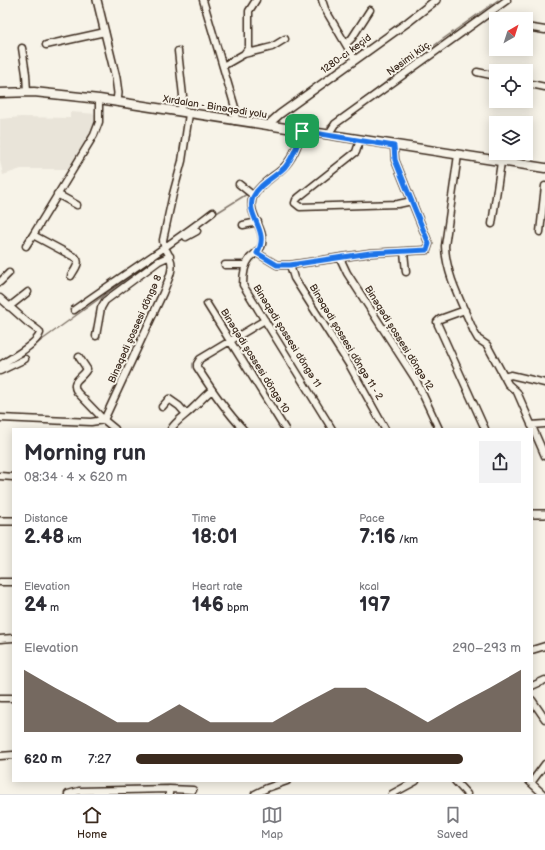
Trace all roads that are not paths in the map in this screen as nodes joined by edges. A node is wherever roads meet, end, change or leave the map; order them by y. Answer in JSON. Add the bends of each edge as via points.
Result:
{"nodes":[{"id":1,"x":97,"y":0,"type":"edge"},
{"id":2,"x":203,"y":0,"type":"edge"},
{"id":3,"x":256,"y":0,"type":"edge"},
{"id":4,"x":322,"y":0,"type":"edge"},
{"id":5,"x":436,"y":0,"type":"edge"},
{"id":6,"x":507,"y":0,"type":"edge"},
{"id":7,"x":370,"y":10,"type":"dead end"},
{"id":8,"x":533,"y":28,"type":"edge"},
{"id":9,"x":545,"y":30,"type":"edge"},
{"id":10,"x":105,"y":32,"type":"junction"},
{"id":11,"x":285,"y":39,"type":"dead end"},
{"id":12,"x":346,"y":44,"type":"junction"},
{"id":13,"x":46,"y":45,"type":"dead end"},
{"id":14,"x":22,"y":48,"type":"dead end"},
{"id":15,"x":178,"y":50,"type":"dead end"},
{"id":16,"x":244,"y":54,"type":"junction"},
{"id":17,"x":355,"y":60,"type":"junction"},
{"id":18,"x":223,"y":66,"type":"junction"},
{"id":19,"x":477,"y":72,"type":"dead end"},
{"id":20,"x":489,"y":75,"type":"edge"},
{"id":21,"x":533,"y":84,"type":"edge"},
{"id":22,"x":545,"y":87,"type":"edge"},
{"id":23,"x":27,"y":92,"type":"junction"},
{"id":24,"x":0,"y":93,"type":"edge"},
{"id":25,"x":99,"y":99,"type":"junction"},
{"id":26,"x":117,"y":102,"type":"junction"},
{"id":27,"x":180,"y":112,"type":"junction"},
{"id":28,"x":189,"y":114,"type":"junction"},
{"id":29,"x":235,"y":121,"type":"junction"},
{"id":30,"x":270,"y":126,"type":"junction"},
{"id":31,"x":302,"y":131,"type":"junction"},
{"id":32,"x":328,"y":135,"type":"junction"},
{"id":33,"x":360,"y":140,"type":"junction"},
{"id":34,"x":394,"y":146,"type":"junction"},
{"id":35,"x":458,"y":155,"type":"junction"},
{"id":36,"x":501,"y":162,"type":"junction"},
{"id":37,"x":545,"y":168,"type":"edge"},
{"id":38,"x":239,"y":184,"type":"dead end"},
{"id":39,"x":545,"y":186,"type":"edge"},
{"id":40,"x":57,"y":194,"type":"junction"},
{"id":41,"x":254,"y":196,"type":"junction"},
{"id":42,"x":412,"y":201,"type":"junction"},
{"id":43,"x":77,"y":205,"type":"dead end"},
{"id":44,"x":213,"y":212,"type":"dead end"},
{"id":45,"x":543,"y":219,"type":"edge"},
{"id":46,"x":258,"y":222,"type":"junction"},
{"id":47,"x":492,"y":224,"type":"dead end"},
{"id":48,"x":243,"y":225,"type":"dead end"},
{"id":49,"x":197,"y":231,"type":"dead end"},
{"id":50,"x":540,"y":232,"type":"dead end"},
{"id":51,"x":33,"y":235,"type":"junction"},
{"id":52,"x":26,"y":246,"type":"dead end"},
{"id":53,"x":167,"y":252,"type":"junction"},
{"id":54,"x":404,"y":252,"type":"junction"},
{"id":55,"x":257,"y":253,"type":"junction"},
{"id":56,"x":340,"y":258,"type":"junction"},
{"id":57,"x":225,"y":265,"type":"dead end"},
{"id":58,"x":246,"y":265,"type":"junction"},
{"id":59,"x":290,"y":265,"type":"junction"},
{"id":60,"x":406,"y":272,"type":"dead end"},
{"id":61,"x":9,"y":273,"type":"dead end"},
{"id":62,"x":71,"y":276,"type":"dead end"},
{"id":63,"x":0,"y":282,"type":"edge"},
{"id":64,"x":28,"y":292,"type":"dead end"},
{"id":65,"x":0,"y":298,"type":"edge"},
{"id":66,"x":207,"y":304,"type":"dead end"},
{"id":67,"x":9,"y":307,"type":"junction"},
{"id":68,"x":74,"y":310,"type":"dead end"},
{"id":69,"x":465,"y":310,"type":"junction"},
{"id":70,"x":265,"y":320,"type":"junction"},
{"id":71,"x":96,"y":336,"type":"dead end"},
{"id":72,"x":230,"y":342,"type":"junction"},
{"id":73,"x":79,"y":357,"type":"dead end"},
{"id":74,"x":25,"y":359,"type":"dead end"},
{"id":75,"x":0,"y":365,"type":"edge"},
{"id":76,"x":0,"y":371,"type":"edge"},
{"id":77,"x":504,"y":377,"type":"junction"},
{"id":78,"x":545,"y":383,"type":"edge"},
{"id":79,"x":212,"y":391,"type":"junction"},
{"id":80,"x":162,"y":407,"type":"dead end"},
{"id":81,"x":186,"y":414,"type":"junction"},
{"id":82,"x":0,"y":418,"type":"edge"},
{"id":83,"x":104,"y":420,"type":"junction"},
{"id":84,"x":545,"y":424,"type":"edge"},
{"id":85,"x":531,"y":425,"type":"junction"},
{"id":86,"x":114,"y":428,"type":"edge"},
{"id":87,"x":172,"y":428,"type":"edge"},
{"id":88,"x":242,"y":428,"type":"edge"},
{"id":89,"x":284,"y":428,"type":"edge"},
{"id":90,"x":331,"y":428,"type":"edge"},
{"id":91,"x":385,"y":428,"type":"edge"},
{"id":92,"x":439,"y":428,"type":"edge"},
{"id":93,"x":485,"y":428,"type":"edge"},
{"id":94,"x":532,"y":428,"type":"edge"},
{"id":95,"x":533,"y":429,"type":"edge"},
{"id":96,"x":545,"y":456,"type":"edge"},
{"id":97,"x":0,"y":476,"type":"edge"},
{"id":98,"x":12,"y":476,"type":"edge"},
{"id":99,"x":533,"y":514,"type":"edge"},
{"id":100,"x":545,"y":514,"type":"edge"},
{"id":101,"x":0,"y":521,"type":"edge"},
{"id":102,"x":12,"y":521,"type":"edge"},
{"id":103,"x":0,"y":582,"type":"edge"},
{"id":104,"x":12,"y":582,"type":"edge"},
{"id":105,"x":12,"y":638,"type":"edge"},
{"id":106,"x":0,"y":639,"type":"edge"},
{"id":107,"x":545,"y":646,"type":"edge"},
{"id":108,"x":533,"y":650,"type":"edge"},
{"id":109,"x":545,"y":680,"type":"edge"},
{"id":110,"x":533,"y":686,"type":"edge"},
{"id":111,"x":0,"y":698,"type":"edge"},
{"id":112,"x":12,"y":698,"type":"edge"},
{"id":113,"x":533,"y":701,"type":"edge"},
{"id":114,"x":545,"y":719,"type":"edge"},
{"id":115,"x":0,"y":756,"type":"edge"},
{"id":116,"x":12,"y":756,"type":"edge"},
{"id":117,"x":545,"y":764,"type":"edge"},
{"id":118,"x":533,"y":778,"type":"edge"},
{"id":119,"x":279,"y":782,"type":"edge"},
{"id":120,"x":414,"y":782,"type":"edge"},
{"id":121,"x":456,"y":782,"type":"edge"},
{"id":122,"x":530,"y":782,"type":"edge"},
{"id":123,"x":193,"y":790,"type":"dead end"},
{"id":124,"x":169,"y":792,"type":"edge"},
{"id":125,"x":68,"y":794,"type":"edge"},
{"id":126,"x":255,"y":794,"type":"edge"},
{"id":127,"x":392,"y":794,"type":"edge"},
{"id":128,"x":467,"y":794,"type":"edge"},
{"id":129,"x":544,"y":794,"type":"edge"}],
"edges":[{"from":1,"to":10,"type":"street"},
{"from":2,"to":18,"type":"street"},
{"from":3,"to":16,"type":"street","via":[[249,11],[249,47]]},
{"from":4,"to":12,"type":"street"},
{"from":5,"to":17,"type":"street","name":"1280-cı keçid"},
{"from":6,"to":32,"type":"street","name":"Nəsimi küç.","via":[[335,124]]},
{"from":7,"to":12,"type":"street"},
{"from":8,"to":9,"type":"street"},
{"from":10,"to":13,"type":"street"},
{"from":10,"to":26,"type":"street","via":[[116,78]]},
{"from":11,"to":16,"type":"street","via":[[272,47]]},
{"from":12,"to":17,"type":"street"},
{"from":14,"to":23,"type":"street"},
{"from":15,"to":27,"type":"street","via":[[183,96]]},
{"from":16,"to":18,"type":"street"},
{"from":17,"to":30,"type":"street","name":"1280-cı keçid","via":[[278,116]]},
{"from":18,"to":29,"type":"street","via":[[236,111]]},
{"from":19,"to":20,"type":"street"},
{"from":21,"to":22,"type":"street"},
{"from":23,"to":24,"type":"main road","name":"Xırdalan - Binəqədi yolu"},
{"from":23,"to":25,"type":"main road","name":"Xırdalan - Binəqədi yolu"},
{"from":25,"to":26,"type":"main road","name":"Xırdalan - Binəqədi yolu"},
{"from":25,"to":40,"type":"street","via":[[97,129]]},
{"from":26,"to":27,"type":"main road","name":"Xırdalan - Binəqədi yolu"},
{"from":27,"to":28,"type":"main road","name":"Xırdalan - Binəqədi yolu"},
{"from":28,"to":29,"type":"main road","name":"Xırdalan - Binəqədi yolu"},
{"from":28,"to":53,"type":"street","name":"Binəqədi şossesi döngə 8","via":[[182,161],[172,194],[163,240]]},
{"from":29,"to":30,"type":"main road","name":"Xırdalan - Binəqədi yolu"},
{"from":30,"to":31,"type":"main road","name":"Xırdalan - Binəqədi yolu"},
{"from":31,"to":32,"type":"main road","name":"Xırdalan - Binəqədi yolu"},
{"from":31,"to":41,"type":"street","via":[[296,151],[284,168]]},
{"from":32,"to":33,"type":"main road","name":"Xırdalan - Binəqədi yolu"},
{"from":33,"to":34,"type":"main road","name":"Xırdalan - Binəqədi yolu"},
{"from":33,"to":42,"type":"street","via":[[356,152],[299,197],[295,203],[297,206],[398,204]]},
{"from":34,"to":35,"type":"main road","name":"Xırdalan - Binəqədi yolu"},
{"from":34,"to":42,"type":"street","via":[[395,160]]},
{"from":35,"to":36,"type":"main road","name":"Xırdalan - Binəqədi yolu"},
{"from":35,"to":69,"type":"street","via":[[445,256]]},
{"from":36,"to":37,"type":"main road","name":"Xırdalan - Binəqədi yolu"},
{"from":36,"to":47,"type":"street"},
{"from":38,"to":41,"type":"street"},
{"from":39,"to":45,"type":"street"},
{"from":40,"to":43,"type":"street"},
{"from":40,"to":51,"type":"street"},
{"from":41,"to":46,"type":"street","via":[[251,206]]},
{"from":42,"to":54,"type":"street","via":[[429,244],[427,250]]},
{"from":44,"to":53,"type":"street"},
{"from":45,"to":50,"type":"street"},
{"from":46,"to":48,"type":"street"},
{"from":46,"to":55,"type":"street","via":[[262,242]]},
{"from":49,"to":53,"type":"street"},
{"from":51,"to":52,"type":"street"},
{"from":51,"to":62,"type":"street","via":[[78,260]]},
{"from":53,"to":68,"type":"street","via":[[125,274]]},
{"from":53,"to":71,"type":"street","via":[[159,261],[105,301],[101,308]]},
{"from":53,"to":83,"type":"street","name":"Binəqədi şossesi döngə 8","via":[[171,267],[163,293]]},
{"from":54,"to":56,"type":"street","via":[[370,253]]},
{"from":54,"to":60,"type":"street"},
{"from":55,"to":58,"type":"street"},
{"from":55,"to":59,"type":"street","via":[[277,265]]},
{"from":56,"to":59,"type":"street"},
{"from":56,"to":92,"type":"street","name":"Binəqədi şossesi döngə 12","via":[[342,265],[416,380]]},
{"from":57,"to":58,"type":"street"},
{"from":58,"to":70,"type":"street","name":"Binəqədi şossesi döngə 11","via":[[243,285]]},
{"from":59,"to":91,"type":"street","name":"Binəqədi şossesi döngə 11 - 2","via":[[294,278],[350,366]]},
{"from":61,"to":63,"type":"street"},
{"from":64,"to":67,"type":"street"},
{"from":65,"to":67,"type":"street"},
{"from":66,"to":72,"type":"street","name":"Binəqədi şossesi döngə 10"},
{"from":67,"to":75,"type":"street","via":[[40,334],[36,340]]},
{"from":69,"to":77,"type":"street","via":[[478,339],[487,345]]},
{"from":69,"to":93,"type":"street","via":[[440,318],[437,322]]},
{"from":70,"to":72,"type":"street"},
{"from":70,"to":90,"type":"street","name":"Binəqədi şossesi döngə 11"},
{"from":72,"to":79,"type":"street","via":[[200,359],[197,364]]},
{"from":72,"to":89,"type":"street","name":"Binəqədi şossesi döngə 10"},
{"from":73,"to":83,"type":"street","via":[[87,369],[76,382],[75,388]]},
{"from":74,"to":76,"type":"street"},
{"from":77,"to":78,"type":"street","via":[[511,375]]},
{"from":77,"to":85,"type":"street","via":[[517,392]]},
{"from":79,"to":81,"type":"street"},
{"from":79,"to":88,"type":"street"},
{"from":80,"to":81,"type":"street","via":[[169,399]]},
{"from":81,"to":87,"type":"street"},
{"from":82,"to":83,"type":"street","via":[[91,422]]},
{"from":83,"to":86,"type":"street"},
{"from":84,"to":85,"type":"street"},
{"from":85,"to":94,"type":"street"},
{"from":95,"to":96,"type":"street"},
{"from":97,"to":98,"type":"street"},
{"from":99,"to":100,"type":"street"},
{"from":101,"to":102,"type":"street"},
{"from":103,"to":104,"type":"street"},
{"from":105,"to":106,"type":"street"},
{"from":107,"to":108,"type":"street"},
{"from":109,"to":110,"type":"street"},
{"from":111,"to":112,"type":"street"},
{"from":113,"to":114,"type":"street"},
{"from":115,"to":116,"type":"street"},
{"from":117,"to":118,"type":"street"},
{"from":119,"to":126,"type":"street"},
{"from":120,"to":127,"type":"street"},
{"from":121,"to":128,"type":"street"},
{"from":122,"to":129,"type":"street"},
{"from":123,"to":124,"type":"street"},
{"from":124,"to":125,"type":"street","via":[[79,791]]}]}
